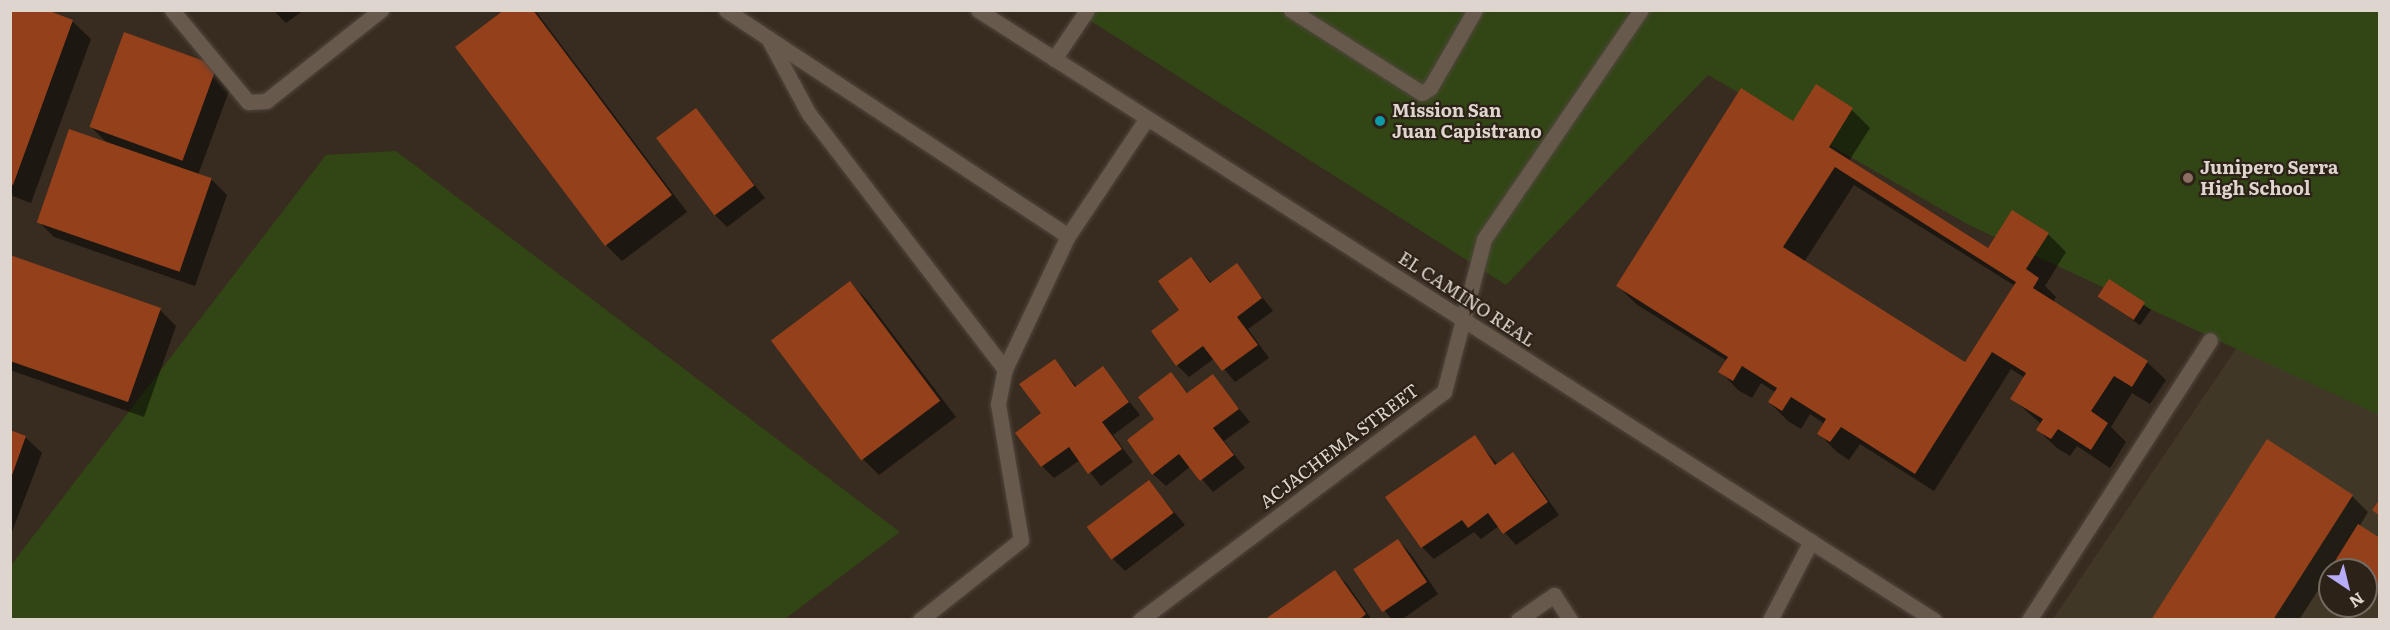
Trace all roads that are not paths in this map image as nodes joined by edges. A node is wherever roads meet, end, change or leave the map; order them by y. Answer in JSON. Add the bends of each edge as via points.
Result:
{"nodes":[{"id":1,"x":172,"y":10,"type":"edge"},
{"id":2,"x":381,"y":10,"type":"edge"},
{"id":3,"x":726,"y":10,"type":"edge"},
{"id":4,"x":978,"y":10,"type":"edge"},
{"id":5,"x":1087,"y":10,"type":"edge"},
{"id":6,"x":1291,"y":10,"type":"edge"},
{"id":7,"x":1475,"y":10,"type":"edge"},
{"id":8,"x":1641,"y":10,"type":"edge"},
{"id":9,"x":768,"y":38,"type":"junction"},
{"id":10,"x":1054,"y":59,"type":"junction"},
{"id":11,"x":1147,"y":118,"type":"junction"},
{"id":12,"x":1068,"y":236,"type":"junction"},
{"id":13,"x":1463,"y":319,"type":"junction"},
{"id":14,"x":2210,"y":340,"type":"dead end"},
{"id":15,"x":1005,"y":369,"type":"junction"},
{"id":16,"x":1812,"y":541,"type":"junction"},
{"id":17,"x":920,"y":620,"type":"edge"},
{"id":18,"x":1140,"y":620,"type":"edge"},
{"id":19,"x":1518,"y":620,"type":"edge"},
{"id":20,"x":1570,"y":620,"type":"edge"},
{"id":21,"x":1770,"y":620,"type":"edge"},
{"id":22,"x":1934,"y":620,"type":"edge"},
{"id":23,"x":2029,"y":620,"type":"edge"}],
"edges":[{"from":1,"to":2,"type":"street","via":[[248,102],[266,101]]},
{"from":3,"to":9,"type":"street"},
{"from":4,"to":10,"type":"street","name":"EL CAMINO REAL"},
{"from":5,"to":10,"type":"street"},
{"from":6,"to":7,"type":"street","via":[[1422,93],[1430,88]]},
{"from":8,"to":13,"type":"street","name":"ACJACHEMA STREET","via":[[1484,239]]},
{"from":9,"to":12,"type":"street"},
{"from":9,"to":15,"type":"street","via":[[809,114]]},
{"from":10,"to":11,"type":"street","name":"EL CAMINO REAL"},
{"from":11,"to":12,"type":"street"},
{"from":11,"to":13,"type":"street","name":"EL CAMINO REAL"},
{"from":12,"to":15,"type":"street"},
{"from":13,"to":16,"type":"street","name":"EL CAMINO REAL"},
{"from":13,"to":18,"type":"street","name":"ACJACHEMA STREET","via":[[1444,392]]},
{"from":14,"to":23,"type":"street"},
{"from":15,"to":17,"type":"street","via":[[998,405],[1021,540]]},
{"from":16,"to":21,"type":"street"},
{"from":16,"to":22,"type":"street","name":"EL CAMINO REAL"},
{"from":19,"to":20,"type":"street","via":[[1554,595]]}]}
